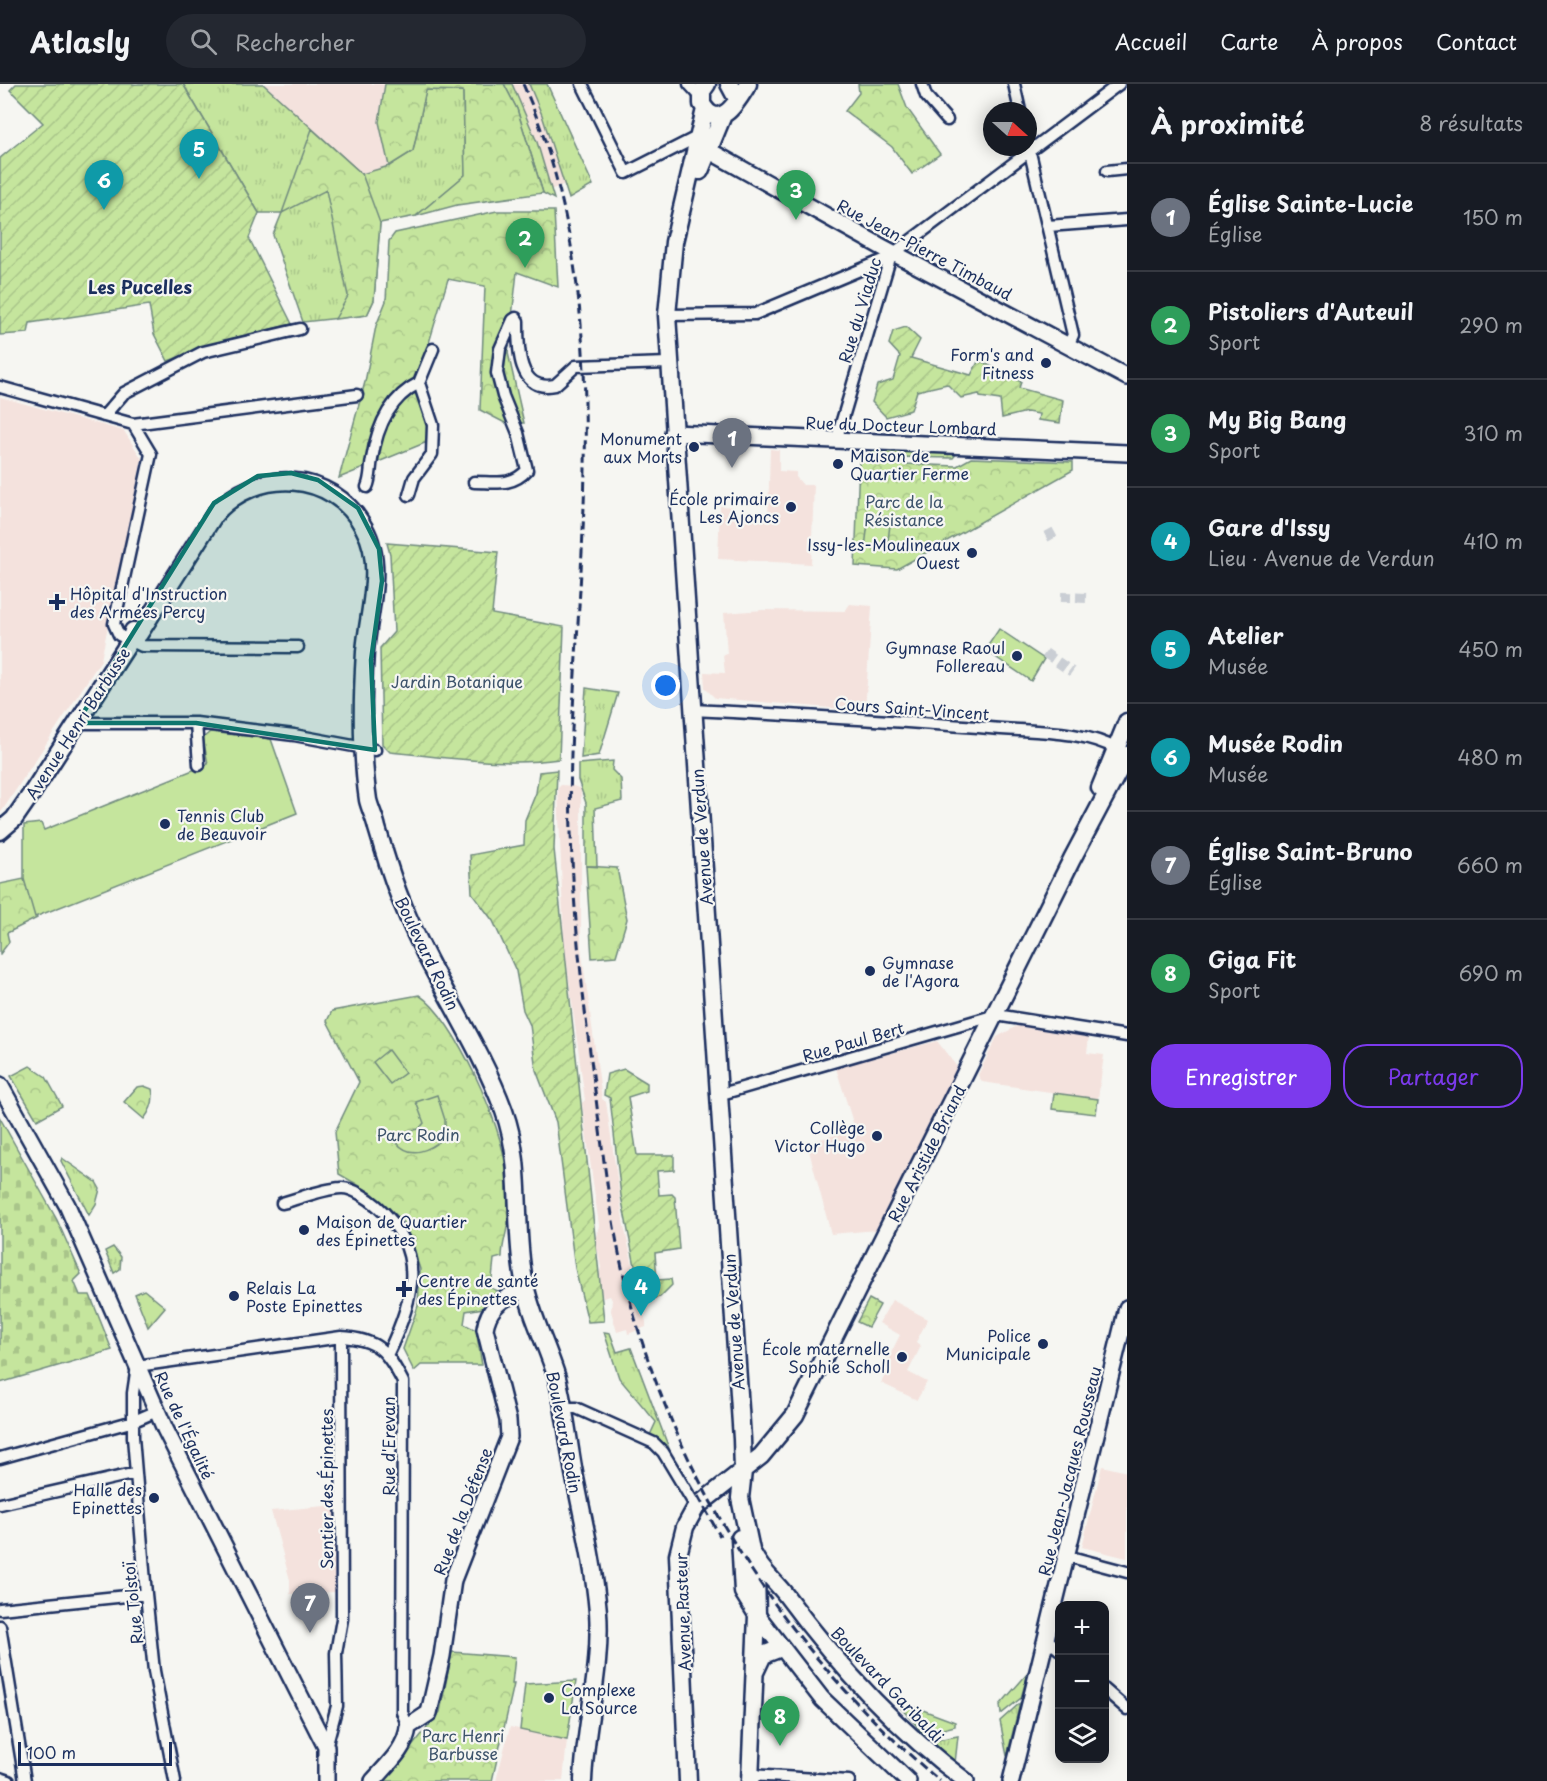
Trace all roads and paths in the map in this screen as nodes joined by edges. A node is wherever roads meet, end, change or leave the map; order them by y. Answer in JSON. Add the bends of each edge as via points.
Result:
{"nodes":[{"id":1,"x":582,"y":84,"type":"edge"},
{"id":2,"x":689,"y":84,"type":"edge"},
{"id":3,"x":922,"y":84,"type":"edge"},
{"id":4,"x":1014,"y":84,"type":"edge"},
{"id":5,"x":1119,"y":84,"type":"edge"},
{"id":6,"x":736,"y":87,"type":"edge"},
{"id":7,"x":705,"y":97,"type":"edge"},
{"id":8,"x":1018,"y":102,"type":"edge"},
{"id":9,"x":723,"y":115,"type":"junction"},
{"id":10,"x":947,"y":120,"type":"dead end"},
{"id":11,"x":1037,"y":140,"type":"edge"},
{"id":12,"x":704,"y":143,"type":"junction"},
{"id":13,"x":1016,"y":156,"type":"edge"},
{"id":14,"x":1031,"y":156,"type":"edge"},
{"id":15,"x":1127,"y":169,"type":"edge"},
{"id":16,"x":1107,"y":171,"type":"dead end"},
{"id":17,"x":1127,"y":220,"type":"edge"},
{"id":18,"x":1048,"y":226,"type":"junction"},
{"id":19,"x":892,"y":252,"type":"junction"},
{"id":20,"x":667,"y":315,"type":"junction"},
{"id":21,"x":300,"y":329,"type":"dead end"},
{"id":22,"x":1068,"y":345,"type":"junction"},
{"id":23,"x":433,"y":349,"type":"dead end"},
{"id":24,"x":669,"y":363,"type":"junction"},
{"id":25,"x":1127,"y":377,"type":"edge"},
{"id":26,"x":419,"y":383,"type":"junction"},
{"id":27,"x":0,"y":387,"type":"edge"},
{"id":28,"x":357,"y":395,"type":"dead end"},
{"id":29,"x":104,"y":416,"type":"junction"},
{"id":30,"x":133,"y":424,"type":"junction"},
{"id":31,"x":674,"y":433,"type":"junction"},
{"id":32,"x":836,"y":441,"type":"junction"},
{"id":33,"x":1127,"y":453,"type":"edge"},
{"id":34,"x":474,"y":482,"type":"dead end"},
{"id":35,"x":367,"y":487,"type":"dead end"},
{"id":36,"x":331,"y":489,"type":"joint"},
{"id":37,"x":409,"y":495,"type":"dead end"},
{"id":38,"x":130,"y":641,"type":"junction"},
{"id":39,"x":298,"y":647,"type":"dead end"},
{"id":40,"x":692,"y":710,"type":"junction"},
{"id":41,"x":1127,"y":722,"type":"edge"},
{"id":42,"x":77,"y":723,"type":"junction"},
{"id":43,"x":196,"y":723,"type":"junction"},
{"id":44,"x":369,"y":749,"type":"junction"},
{"id":45,"x":1124,"y":753,"type":"edge"},
{"id":46,"x":199,"y":765,"type":"dead end"},
{"id":47,"x":0,"y":831,"type":"edge"},
{"id":48,"x":996,"y":1015,"type":"junction"},
{"id":49,"x":1127,"y":1036,"type":"edge"},
{"id":50,"x":0,"y":1085,"type":"edge"},
{"id":51,"x":718,"y":1095,"type":"junction"},
{"id":52,"x":282,"y":1203,"type":"dead end"},
{"id":53,"x":526,"y":1291,"type":"junction"},
{"id":54,"x":1127,"y":1308,"type":"edge"},
{"id":55,"x":341,"y":1337,"type":"junction"},
{"id":56,"x":387,"y":1353,"type":"junction"},
{"id":57,"x":137,"y":1366,"type":"junction"},
{"id":58,"x":563,"y":1407,"type":"junction"},
{"id":59,"x":157,"y":1411,"type":"junction"},
{"id":60,"x":134,"y":1421,"type":"junction"},
{"id":61,"x":0,"y":1458,"type":"edge"},
{"id":62,"x":743,"y":1471,"type":"junction"},
{"id":63,"x":136,"y":1473,"type":"junction"},
{"id":64,"x":722,"y":1488,"type":"junction"},
{"id":65,"x":0,"y":1503,"type":"edge"},
{"id":66,"x":696,"y":1507,"type":"junction"},
{"id":67,"x":736,"y":1525,"type":"junction"},
{"id":68,"x":750,"y":1547,"type":"junction"},
{"id":69,"x":1066,"y":1556,"type":"junction"},
{"id":70,"x":1127,"y":1572,"type":"edge"},
{"id":71,"x":146,"y":1594,"type":"junction"},
{"id":72,"x":0,"y":1609,"type":"edge"},
{"id":73,"x":757,"y":1616,"type":"junction"},
{"id":74,"x":0,"y":1626,"type":"edge"},
{"id":75,"x":1046,"y":1639,"type":"junction"},
{"id":76,"x":1055,"y":1647,"type":"edge"},
{"id":77,"x":781,"y":1648,"type":"junction"},
{"id":78,"x":753,"y":1675,"type":"junction"},
{"id":79,"x":1109,"y":1693,"type":"edge"},
{"id":80,"x":1127,"y":1709,"type":"edge"},
{"id":81,"x":408,"y":1727,"type":"junction"},
{"id":82,"x":326,"y":1747,"type":"junction"},
{"id":83,"x":0,"y":1778,"type":"edge"},
{"id":84,"x":750,"y":1778,"type":"edge"},
{"id":85,"x":906,"y":1780,"type":"edge"},
{"id":86,"x":9,"y":1781,"type":"edge"},
{"id":87,"x":25,"y":1781,"type":"edge"},
{"id":88,"x":175,"y":1781,"type":"edge"},
{"id":89,"x":326,"y":1781,"type":"edge"},
{"id":90,"x":373,"y":1781,"type":"edge"},
{"id":91,"x":583,"y":1781,"type":"edge"},
{"id":92,"x":688,"y":1781,"type":"edge"},
{"id":93,"x":849,"y":1781,"type":"edge"},
{"id":94,"x":966,"y":1781,"type":"edge"},
{"id":95,"x":1011,"y":1781,"type":"edge"}],
"edges":[{"from":1,"to":12,"type":"street","via":[[626,173]]},
{"from":2,"to":7,"type":"street"},
{"from":3,"to":10,"type":"street","via":[[926,96]]},
{"from":4,"to":8,"type":"street"},
{"from":5,"to":11,"type":"street","name":"Rue du Viaduc"},
{"from":6,"to":9,"type":"main road","name":"Avenue de Verdun","via":[[730,111]]},
{"from":7,"to":9,"type":"main road","via":[[717,116]]},
{"from":7,"to":12,"type":"main road","name":"Avenue de Verdun"},
{"from":9,"to":12,"type":"main road","name":"Avenue de Verdun"},
{"from":12,"to":19,"type":"main road","name":"Rue Jean-Pierre Timbaud"},
{"from":12,"to":20,"type":"main road","name":"Avenue de Verdun","via":[[674,242]]},
{"from":13,"to":19,"type":"street","name":"Rue du Viaduc"},
{"from":14,"to":18,"type":"street"},
{"from":15,"to":16,"type":"street"},
{"from":17,"to":18,"type":"street"},
{"from":18,"to":22,"type":"street","via":[[1073,335]]},
{"from":19,"to":20,"type":"street","via":[[875,264],[755,314]]},
{"from":19,"to":22,"type":"main road","name":"Rue Jean-Pierre Timbaud"},
{"from":19,"to":32,"type":"street","name":"Rue du Viaduc"},
{"from":20,"to":24,"type":"main road","name":"Avenue de Verdun"},
{"from":21,"to":29,"type":"street","via":[[203,352],[124,393]]},
{"from":22,"to":25,"type":"main road","name":"Rue Jean-Pierre Timbaud"},
{"from":23,"to":26,"type":"street"},
{"from":24,"to":31,"type":"main road","name":"Avenue de Verdun"},
{"from":24,"to":34,"type":"street","via":[[576,366],[555,385],[542,386],[521,364],[516,318],[500,349],[497,373],[527,470],[508,483]]},
{"from":26,"to":35,"type":"street","via":[[394,401],[386,414],[377,435]]},
{"from":26,"to":37,"type":"street","via":[[433,425],[432,454],[414,478]]},
{"from":27,"to":29,"type":"street"},
{"from":28,"to":30,"type":"street"},
{"from":29,"to":30,"type":"street"},
{"from":30,"to":38,"type":"street","via":[[151,454],[114,624],[119,635]]},
{"from":31,"to":32,"type":"main road","name":"Rue du Docteur Lombard"},
{"from":31,"to":40,"type":"main road","name":"Avenue de Verdun"},
{"from":32,"to":33,"type":"main road","name":"Rue du Docteur Lombard"},
{"from":36,"to":38,"type":"main road","name":"Avenue Henri Barbusse","via":[[303,475],[279,473],[250,479],[229,490],[201,522],[135,624]]},
{"from":36,"to":44,"type":"main road","name":"Boulevard Rodin","via":[[365,529],[374,565],[365,655]]},
{"from":38,"to":39,"type":"street","via":[[142,646]]},
{"from":38,"to":42,"type":"main road","name":"Avenue Henri Barbusse"},
{"from":40,"to":45,"type":"street","name":"Cours Saint-Vincent","via":[[1068,735]]},
{"from":40,"to":51,"type":"main road","name":"Avenue de Verdun"},
{"from":41,"to":45,"type":"main road","name":"Rue Aristide Briand"},
{"from":42,"to":43,"type":"street"},
{"from":42,"to":47,"type":"main road","name":"Avenue Henri Barbusse","via":[[14,819]]},
{"from":43,"to":44,"type":"street"},
{"from":43,"to":46,"type":"street"},
{"from":44,"to":53,"type":"main road","name":"Boulevard Rodin","via":[[368,802],[404,908],[494,1087],[508,1123],[515,1154],[519,1251]]},
{"from":45,"to":48,"type":"main road","name":"Rue Aristide Briand"},
{"from":48,"to":49,"type":"street"},
{"from":48,"to":51,"type":"street","name":"Rue Paul Bert"},
{"from":48,"to":62,"type":"main road","name":"Rue Aristide Briand","via":[[795,1415]]},
{"from":50,"to":57,"type":"main road","name":"Rue de l'Égalité","via":[[67,1205]]},
{"from":51,"to":62,"type":"main road","name":"Avenue de Verdun"},
{"from":52,"to":56,"type":"street","via":[[343,1187],[369,1199],[393,1220],[408,1247],[412,1287],[402,1323]]},
{"from":53,"to":58,"type":"main road","name":"Boulevard Rodin","via":[[554,1367]]},
{"from":53,"to":81,"type":"main road","name":"Rue de la Défense","via":[[507,1295],[486,1322],[509,1437],[453,1580],[429,1713]]},
{"from":54,"to":69,"type":"main road","name":"Rue Jean-Jacques Rousseau"},
{"from":55,"to":56,"type":"street","via":[[363,1338]]},
{"from":55,"to":57,"type":"street"},
{"from":55,"to":82,"type":"street","name":"Sentier des Épinettes","via":[[342,1619],[336,1653],[337,1706]]},
{"from":56,"to":81,"type":"street","name":"Rue d'Erevan","via":[[403,1382],[402,1712]]},
{"from":57,"to":59,"type":"main road","name":"Rue de l'Égalité"},
{"from":57,"to":60,"type":"street","name":"Rue Tolstoï"},
{"from":58,"to":66,"type":"street","via":[[576,1408],[654,1443]]},
{"from":58,"to":91,"type":"main road","name":"Boulevard Rodin","via":[[598,1613],[599,1649]]},
{"from":59,"to":60,"type":"street"},
{"from":59,"to":82,"type":"main road","name":"Rue de l'Égalité"},
{"from":60,"to":61,"type":"street"},
{"from":60,"to":63,"type":"street","name":"Rue Tolstoï"},
{"from":62,"to":64,"type":"main road","name":"Avenue Pasteur"},
{"from":62,"to":67,"type":"main road","via":[[732,1500]]},
{"from":62,"to":68,"type":"main road","name":"Avenue de Verdun","via":[[740,1498]]},
{"from":63,"to":65,"type":"street"},
{"from":63,"to":71,"type":"street","name":"Rue Tolstoï"},
{"from":64,"to":66,"type":"main road","name":"Avenue Pasteur"},
{"from":64,"to":67,"type":"main road"},
{"from":66,"to":92,"type":"main road","name":"Avenue Pasteur","via":[[685,1527],[678,1555]]},
{"from":67,"to":73,"type":"main road","via":[[741,1541],[743,1592]]},
{"from":68,"to":73,"type":"main road","name":"Avenue de Verdun","via":[[756,1574]]},
{"from":68,"to":94,"type":"main road","name":"Boulevard Garibaldi","via":[[759,1566],[864,1690]]},
{"from":69,"to":70,"type":"street"},
{"from":69,"to":75,"type":"main road","name":"Rue Jean-Jacques Rousseau"},
{"from":71,"to":72,"type":"street"},
{"from":71,"to":88,"type":"street","name":"Rue Tolstoï","via":[[154,1671]]},
{"from":73,"to":77,"type":"main road"},
{"from":73,"to":78,"type":"main road","name":"Avenue de Verdun"},
{"from":74,"to":87,"type":"street"},
{"from":75,"to":76,"type":"street"},
{"from":75,"to":95,"type":"main road","name":"Rue Jean-Jacques Rousseau"},
{"from":77,"to":78,"type":"main road","via":[[763,1655]]},
{"from":77,"to":85,"type":"main road","via":[[822,1699]]},
{"from":78,"to":84,"type":"main road","name":"Avenue de Verdun"},
{"from":79,"to":80,"type":"street"},
{"from":81,"to":90,"type":"main road","name":"Rue de la Défense","via":[[399,1751]]},
{"from":82,"to":89,"type":"main road","name":"Rue de l'Égalité"},
{"from":83,"to":86,"type":"street"},
{"from":84,"to":93,"type":"street"}]}
